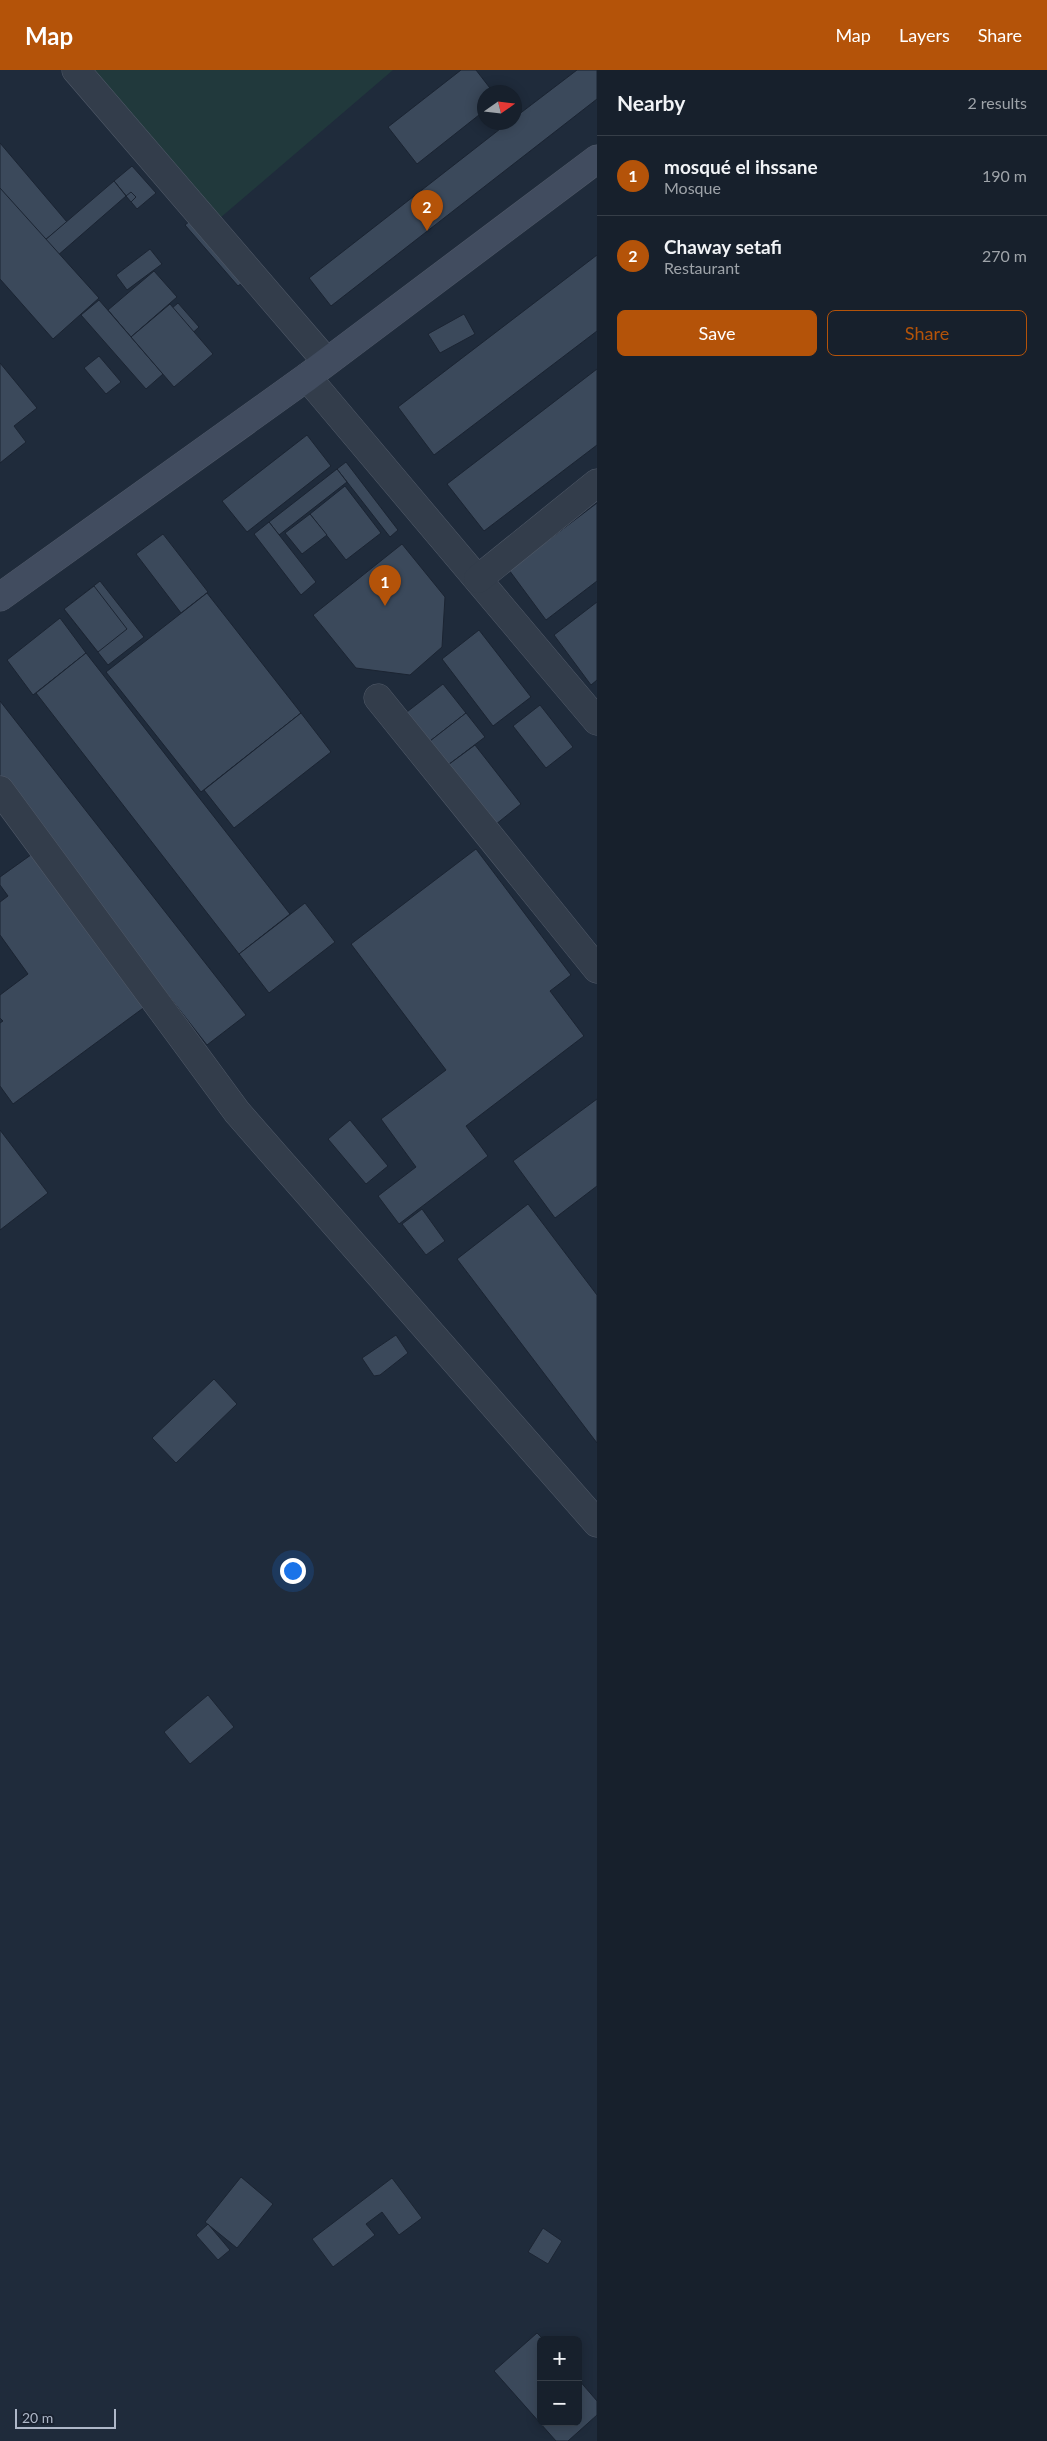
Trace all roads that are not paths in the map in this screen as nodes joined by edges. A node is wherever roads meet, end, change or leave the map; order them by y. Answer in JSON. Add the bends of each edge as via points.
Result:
{"nodes":[{"id":1,"x":76,"y":70,"type":"edge"},
{"id":2,"x":597,"y":159,"type":"edge"},
{"id":3,"x":317,"y":369,"type":"junction"},
{"id":4,"x":597,"y":483,"type":"edge"},
{"id":5,"x":478,"y":580,"type":"junction"},
{"id":6,"x":0,"y":597,"type":"edge"},
{"id":7,"x":378,"y":698,"type":"dead end"},
{"id":8,"x":597,"y":721,"type":"edge"},
{"id":9,"x":0,"y":790,"type":"edge"},
{"id":10,"x":597,"y":969,"type":"edge"},
{"id":11,"x":597,"y":1523,"type":"edge"}],
"edges":[{"from":1,"to":3,"type":"street"},
{"from":2,"to":3,"type":"main road"},
{"from":3,"to":5,"type":"street"},
{"from":3,"to":6,"type":"main road"},
{"from":4,"to":5,"type":"street"},
{"from":5,"to":8,"type":"street"},
{"from":7,"to":10,"type":"street"},
{"from":9,"to":11,"type":"street","via":[[236,1112]]}]}
